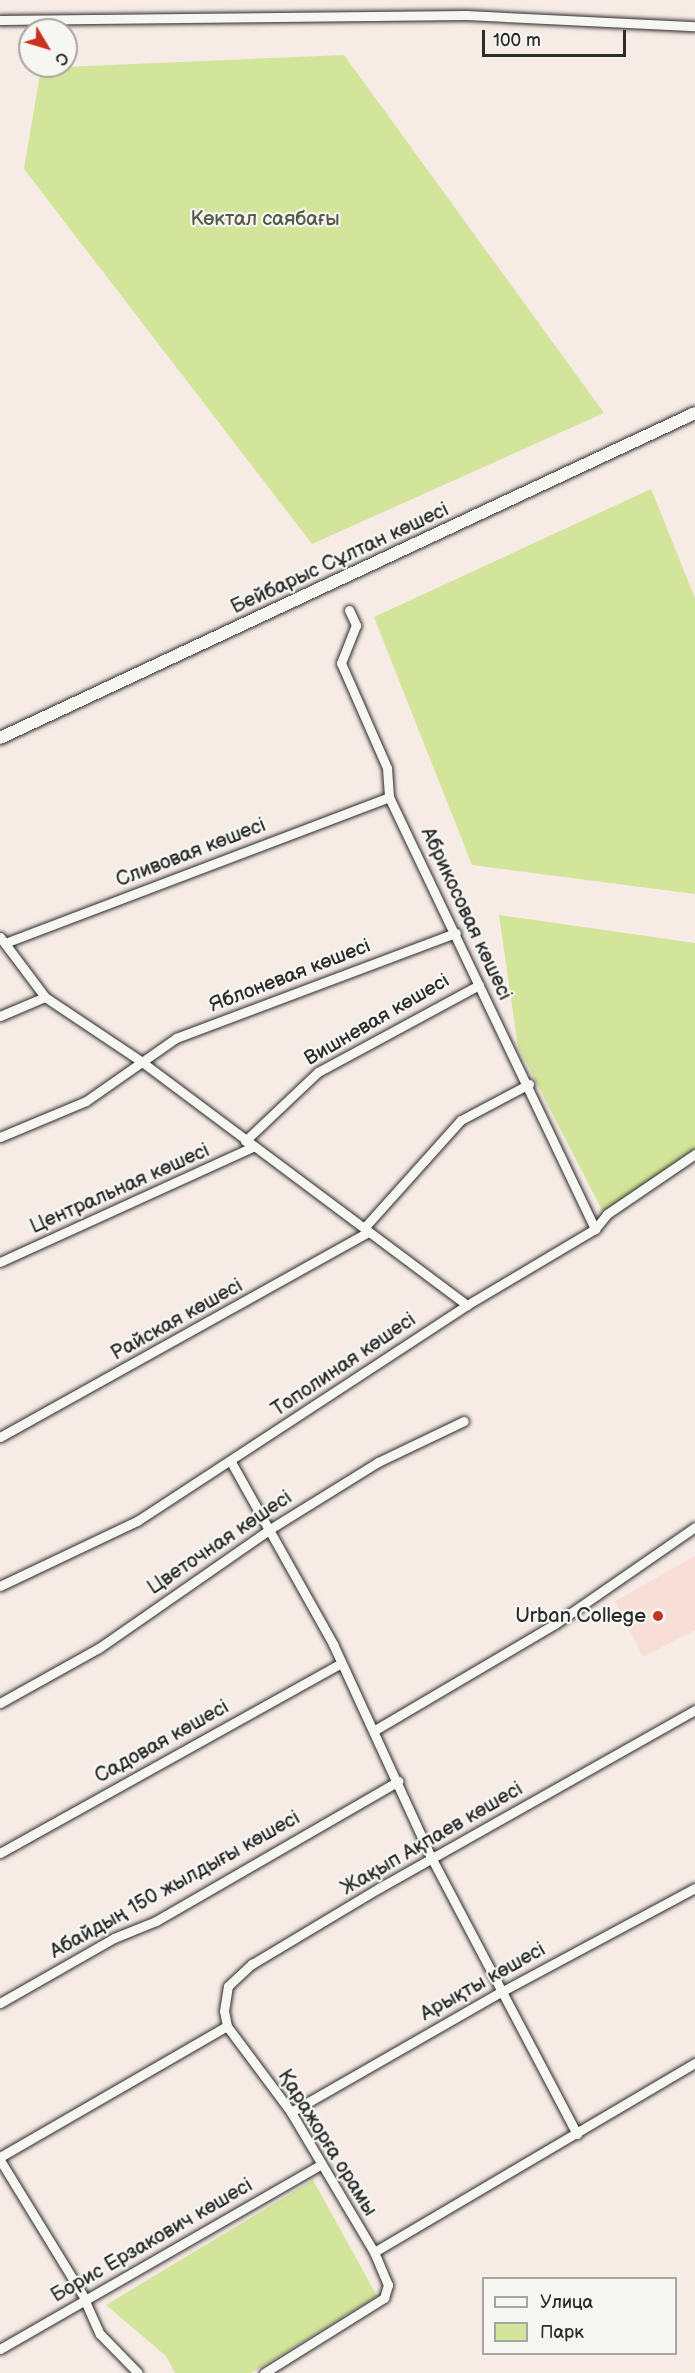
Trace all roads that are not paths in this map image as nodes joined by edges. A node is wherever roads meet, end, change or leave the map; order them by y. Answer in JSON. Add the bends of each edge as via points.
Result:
{"nodes":[{"id":1,"x":0,"y":20,"type":"edge"},
{"id":2,"x":695,"y":26,"type":"edge"},
{"id":3,"x":695,"y":413,"type":"edge"},
{"id":4,"x":349,"y":610,"type":"dead end"},
{"id":5,"x":0,"y":738,"type":"edge"},
{"id":6,"x":389,"y":797,"type":"junction"},
{"id":7,"x":456,"y":933,"type":"junction"},
{"id":8,"x":2,"y":940,"type":"edge"},
{"id":9,"x":478,"y":985,"type":"junction"},
{"id":10,"x":45,"y":997,"type":"junction"},
{"id":11,"x":0,"y":1016,"type":"edge"},
{"id":12,"x":142,"y":1062,"type":"junction"},
{"id":13,"x":529,"y":1084,"type":"junction"},
{"id":14,"x":0,"y":1137,"type":"edge"},
{"id":15,"x":250,"y":1144,"type":"junction"},
{"id":16,"x":695,"y":1154,"type":"edge"},
{"id":17,"x":594,"y":1229,"type":"junction"},
{"id":18,"x":367,"y":1230,"type":"junction"},
{"id":19,"x":0,"y":1262,"type":"edge"},
{"id":20,"x":467,"y":1305,"type":"junction"},
{"id":21,"x":465,"y":1421,"type":"dead end"},
{"id":22,"x":0,"y":1437,"type":"edge"},
{"id":23,"x":231,"y":1462,"type":"junction"},
{"id":24,"x":695,"y":1527,"type":"edge"},
{"id":25,"x":270,"y":1529,"type":"junction"},
{"id":26,"x":0,"y":1586,"type":"edge"},
{"id":27,"x":341,"y":1663,"type":"junction"},
{"id":28,"x":0,"y":1703,"type":"edge"},
{"id":29,"x":695,"y":1710,"type":"edge"},
{"id":30,"x":375,"y":1730,"type":"junction"},
{"id":31,"x":398,"y":1781,"type":"junction"},
{"id":32,"x":0,"y":1853,"type":"edge"},
{"id":33,"x":432,"y":1859,"type":"junction"},
{"id":34,"x":695,"y":1888,"type":"edge"},
{"id":35,"x":499,"y":1992,"type":"junction"},
{"id":36,"x":0,"y":2003,"type":"edge"},
{"id":37,"x":227,"y":2026,"type":"junction"},
{"id":38,"x":695,"y":2063,"type":"edge"},
{"id":39,"x":291,"y":2112,"type":"junction"},
{"id":40,"x":577,"y":2134,"type":"junction"},
{"id":41,"x":0,"y":2158,"type":"edge"},
{"id":42,"x":322,"y":2164,"type":"junction"},
{"id":43,"x":374,"y":2252,"type":"junction"},
{"id":44,"x":84,"y":2299,"type":"junction"},
{"id":45,"x":0,"y":2349,"type":"edge"},
{"id":46,"x":138,"y":2373,"type":"edge"},
{"id":47,"x":264,"y":2373,"type":"edge"}],
"edges":[{"from":1,"to":2,"type":"street","via":[[466,15]]},
{"from":3,"to":5,"type":"street","name":"Бейбарыс Сұлтан көшесі"},
{"from":4,"to":6,"type":"street","name":"Абрикосовая көшесі","via":[[356,625],[341,663],[387,768]]},
{"from":6,"to":7,"type":"street","name":"Абрикосовая көшесі"},
{"from":6,"to":8,"type":"street","name":"Сливовая көшесі"},
{"from":7,"to":9,"type":"street","name":"Абрикосовая көшесі"},
{"from":7,"to":12,"type":"street","name":"Яблоневая көшесі","via":[[176,1038]]},
{"from":8,"to":10,"type":"street"},
{"from":9,"to":13,"type":"street","name":"Абрикосовая көшесі"},
{"from":9,"to":15,"type":"street","name":"Вишневая көшесі","via":[[318,1072]]},
{"from":10,"to":11,"type":"street"},
{"from":10,"to":12,"type":"street"},
{"from":12,"to":14,"type":"street","name":"Яблоневая көшесі","via":[[86,1101]]},
{"from":12,"to":15,"type":"street"},
{"from":13,"to":17,"type":"street","name":"Абрикосовая көшесі"},
{"from":13,"to":18,"type":"street","name":"Райская көшесі","via":[[461,1120]]},
{"from":15,"to":18,"type":"street"},
{"from":15,"to":19,"type":"street","name":"Центральная көшесі"},
{"from":16,"to":17,"type":"street","name":"Тополиная көшесі","via":[[607,1214]]},
{"from":17,"to":20,"type":"street","name":"Тополиная көшесі"},
{"from":18,"to":20,"type":"street"},
{"from":18,"to":22,"type":"street","name":"Райская көшесі"},
{"from":20,"to":23,"type":"street","name":"Тополиная көшесі"},
{"from":21,"to":25,"type":"street","name":"Цветочная көшесі","via":[[378,1462]]},
{"from":23,"to":25,"type":"street"},
{"from":23,"to":26,"type":"street","name":"Тополиная көшесі","via":[[137,1521]]},
{"from":24,"to":30,"type":"street","via":[[555,1624]]},
{"from":25,"to":27,"type":"street"},
{"from":25,"to":28,"type":"street","name":"Цветочная көшесі","via":[[99,1648]]},
{"from":27,"to":30,"type":"street"},
{"from":27,"to":32,"type":"street","name":"Садовая көшесі"},
{"from":29,"to":33,"type":"street","name":"Жақып Ақпаев көшесі"},
{"from":30,"to":31,"type":"street"},
{"from":31,"to":33,"type":"street"},
{"from":31,"to":36,"type":"street","name":"Абайдың 150 жылдығы көшесі","via":[[156,1921],[114,1938]]},
{"from":33,"to":35,"type":"street"},
{"from":33,"to":37,"type":"street","name":"Жақып Ақпаев көшесі","via":[[237,1974],[224,1998]]},
{"from":34,"to":35,"type":"street","name":"Арықты көшесі"},
{"from":35,"to":39,"type":"street","name":"Арықты көшесі"},
{"from":35,"to":40,"type":"street"},
{"from":37,"to":39,"type":"street","name":"Қаражорға орамы"},
{"from":37,"to":41,"type":"street"},
{"from":38,"to":40,"type":"street","via":[[631,2097]]},
{"from":39,"to":42,"type":"street","name":"Қаражорға орамы"},
{"from":40,"to":43,"type":"street"},
{"from":41,"to":44,"type":"street"},
{"from":42,"to":43,"type":"street","name":"Қаражорға орамы"},
{"from":42,"to":44,"type":"street","name":"Борис Ерзакович көшесі"},
{"from":43,"to":47,"type":"street","name":"Қаражорға орамы","via":[[388,2285],[387,2295]]},
{"from":44,"to":45,"type":"street","name":"Борис Ерзакович көшесі"},
{"from":44,"to":46,"type":"street","via":[[100,2334]]}]}
